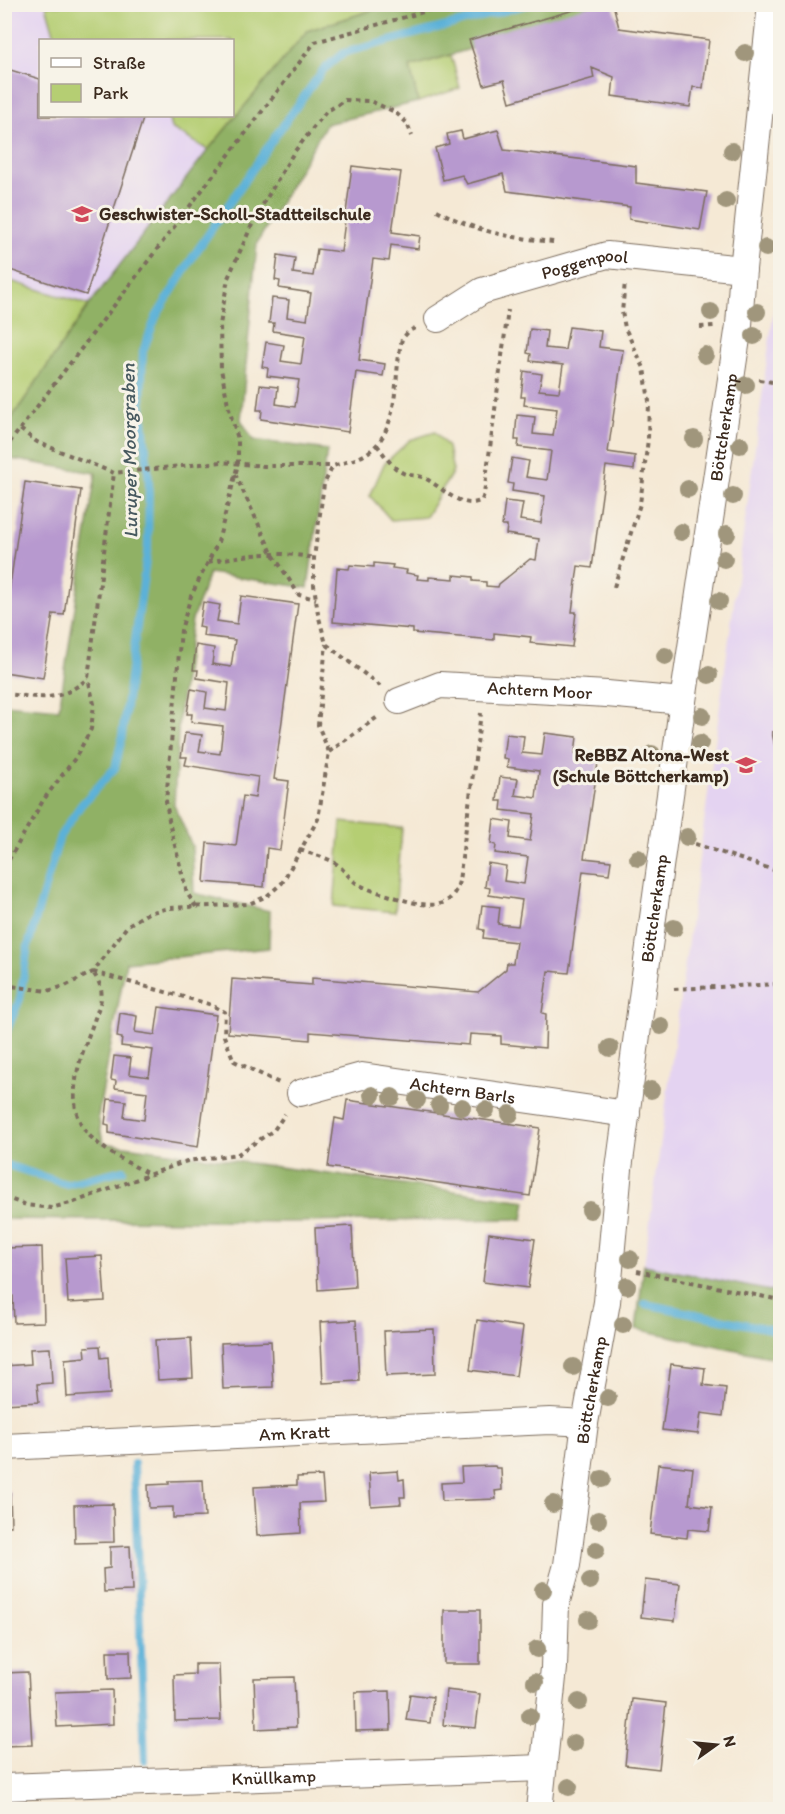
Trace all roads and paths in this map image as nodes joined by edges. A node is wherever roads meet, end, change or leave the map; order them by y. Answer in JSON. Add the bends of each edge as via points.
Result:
{"nodes":[{"id":1,"x":452,"y":4,"type":"edge"},
{"id":2,"x":771,"y":4,"type":"edge"},
{"id":3,"x":412,"y":136,"type":"dead end"},
{"id":4,"x":437,"y":210,"type":"dead end"},
{"id":5,"x":561,"y":243,"type":"dead end"},
{"id":6,"x":627,"y":257,"type":"junction"},
{"id":7,"x":743,"y":269,"type":"junction"},
{"id":8,"x":512,"y":282,"type":"junction"},
{"id":9,"x":438,"y":319,"type":"joint"},
{"id":10,"x":759,"y":380,"type":"dead end"},
{"id":11,"x":780,"y":382,"type":"edge"},
{"id":12,"x":20,"y":429,"type":"junction"},
{"id":13,"x":377,"y":445,"type":"junction"},
{"id":14,"x":4,"y":450,"type":"edge"},
{"id":15,"x":238,"y":464,"type":"junction"},
{"id":16,"x":333,"y":466,"type":"junction"},
{"id":17,"x":114,"y":473,"type":"junction"},
{"id":18,"x":235,"y":474,"type":"junction"},
{"id":19,"x":272,"y":553,"type":"junction"},
{"id":20,"x":314,"y":558,"type":"junction"},
{"id":21,"x":207,"y":562,"type":"junction"},
{"id":22,"x":614,"y":587,"type":"dead end"},
{"id":23,"x":316,"y":599,"type":"junction"},
{"id":24,"x":326,"y":644,"type":"junction"},
{"id":25,"x":88,"y":678,"type":"junction"},
{"id":26,"x":479,"y":686,"type":"junction"},
{"id":27,"x":4,"y":694,"type":"edge"},
{"id":28,"x":683,"y":700,"type":"junction"},
{"id":29,"x":399,"y":701,"type":"junction"},
{"id":30,"x":329,"y":752,"type":"junction"},
{"id":31,"x":694,"y":844,"type":"dead end"},
{"id":32,"x":300,"y":850,"type":"junction"},
{"id":33,"x":4,"y":868,"type":"edge"},
{"id":34,"x":780,"y":872,"type":"edge"},
{"id":35,"x":196,"y":907,"type":"junction"},
{"id":36,"x":93,"y":972,"type":"junction"},
{"id":37,"x":780,"y":984,"type":"edge"},
{"id":38,"x":4,"y":985,"type":"edge"},
{"id":39,"x":674,"y":989,"type":"dead end"},
{"id":40,"x":300,"y":1093,"type":"junction"},
{"id":41,"x":627,"y":1114,"type":"junction"},
{"id":42,"x":151,"y":1175,"type":"junction"},
{"id":43,"x":4,"y":1197,"type":"edge"},
{"id":44,"x":637,"y":1271,"type":"dead end"},
{"id":45,"x":780,"y":1300,"type":"edge"},
{"id":46,"x":585,"y":1423,"type":"junction"},
{"id":47,"x":4,"y":1447,"type":"edge"},
{"id":48,"x":543,"y":1768,"type":"junction"},
{"id":49,"x":4,"y":1787,"type":"edge"},
{"id":50,"x":539,"y":1809,"type":"edge"}],
"edges":[{"from":1,"to":12,"type":"path","via":[[315,42]]},
{"from":2,"to":7,"type":"street","name":"Böttcherkamp"},
{"from":3,"to":15,"type":"path","via":[[407,123],[395,112],[369,101],[345,100],[326,112],[294,152],[255,218],[228,278],[220,325],[221,369],[238,439]]},
{"from":4,"to":5,"type":"path","via":[[461,223],[505,236]]},
{"from":6,"to":7,"type":"street","name":"Poggenpool"},
{"from":6,"to":8,"type":"street","name":"Poggenpool","via":[[607,255]]},
{"from":6,"to":22,"type":"path","via":[[622,312],[625,328],[644,368],[649,401],[648,440],[640,504]]},
{"from":7,"to":28,"type":"street","name":"Böttcherkamp","via":[[739,325]]},
{"from":8,"to":9,"type":"street","name":"Poggenpool","via":[[482,291]]},
{"from":8,"to":13,"type":"path","via":[[482,500],[467,503],[421,477],[403,473]]},
{"from":9,"to":13,"type":"path","via":[[409,331],[402,339],[390,419]]},
{"from":10,"to":11,"type":"path"},
{"from":12,"to":14,"type":"path"},
{"from":12,"to":17,"type":"path","via":[[37,442]]},
{"from":13,"to":16,"type":"path","via":[[361,456]]},
{"from":15,"to":16,"type":"path"},
{"from":15,"to":17,"type":"path","via":[[221,462]]},
{"from":15,"to":18,"type":"path"},
{"from":16,"to":20,"type":"path","via":[[324,484]]},
{"from":17,"to":25,"type":"path"},
{"from":18,"to":19,"type":"path"},
{"from":18,"to":21,"type":"path","via":[[218,542]]},
{"from":19,"to":20,"type":"path"},
{"from":19,"to":21,"type":"path"},
{"from":19,"to":23,"type":"path","via":[[299,595]]},
{"from":20,"to":23,"type":"path"},
{"from":21,"to":35,"type":"path","via":[[181,630],[166,801],[188,893]]},
{"from":23,"to":24,"type":"path"},
{"from":24,"to":29,"type":"path"},
{"from":24,"to":30,"type":"path","via":[[318,725]]},
{"from":25,"to":27,"type":"path","via":[[62,696]]},
{"from":25,"to":33,"type":"path","via":[[94,704],[91,729]]},
{"from":26,"to":28,"type":"street","name":"Achtern Moor"},
{"from":26,"to":29,"type":"street","name":"Achtern Moor","via":[[440,685]]},
{"from":26,"to":32,"type":"path","via":[[481,713],[459,881],[450,899],[436,905],[419,905],[377,892],[355,882],[334,862]]},
{"from":28,"to":41,"type":"street","name":"Böttcherkamp"},
{"from":29,"to":30,"type":"path"},
{"from":30,"to":32,"type":"path","via":[[318,819]]},
{"from":31,"to":34,"type":"path"},
{"from":32,"to":35,"type":"path","via":[[282,883],[267,896],[249,904]]},
{"from":35,"to":36,"type":"path","via":[[148,913],[128,925]]},
{"from":36,"to":38,"type":"path","via":[[47,991]]},
{"from":36,"to":40,"type":"path","via":[[225,1012],[224,1036],[234,1061]]},
{"from":36,"to":42,"type":"path","via":[[100,983],[102,998],[78,1064],[74,1099],[78,1119],[104,1148]]},
{"from":37,"to":39,"type":"path"},
{"from":40,"to":41,"type":"street","name":"Achtern Barls","via":[[362,1076]]},
{"from":40,"to":42,"type":"path","via":[[274,1130],[238,1154],[187,1161]]},
{"from":41,"to":46,"type":"street","name":"Böttcherkamp","via":[[607,1302]]},
{"from":42,"to":43,"type":"path","via":[[51,1208]]},
{"from":44,"to":45,"type":"path"},
{"from":46,"to":47,"type":"street","name":"Am Kratt","via":[[550,1421]]},
{"from":46,"to":48,"type":"street","name":"Böttcherkamp","via":[[567,1565],[556,1604],[554,1668]]},
{"from":48,"to":49,"type":"street","name":"Knüllkamp"},
{"from":48,"to":50,"type":"street","name":"Böttcherkamp"}]}
